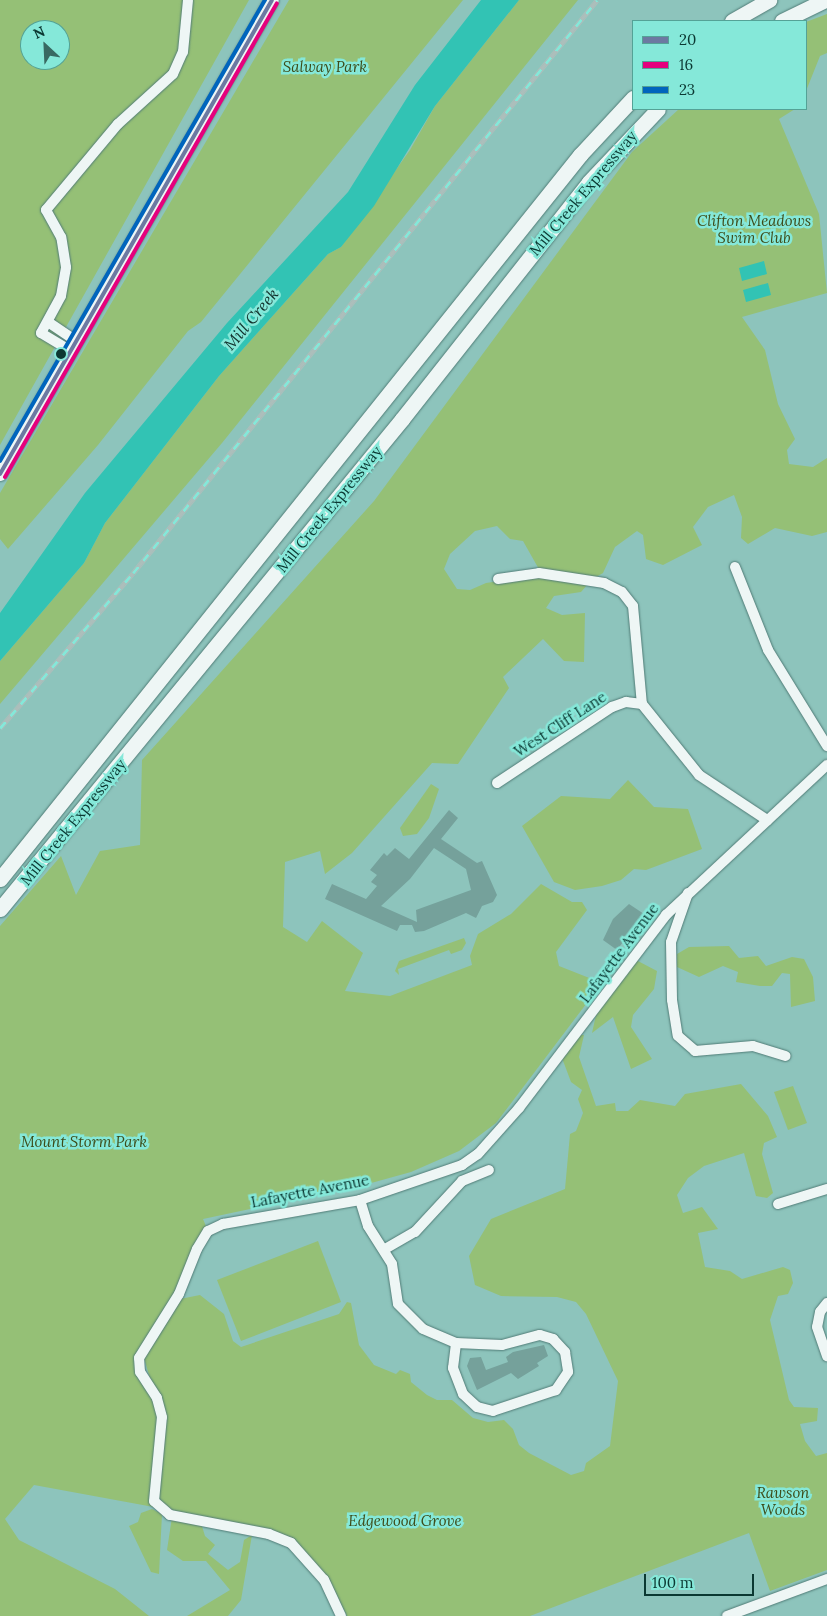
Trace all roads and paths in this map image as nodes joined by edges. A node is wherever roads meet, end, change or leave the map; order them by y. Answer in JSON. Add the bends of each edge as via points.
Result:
{"nodes":[{"id":1,"x":188,"y":0,"type":"edge"},
{"id":2,"x":272,"y":0,"type":"edge"},
{"id":3,"x":760,"y":0,"type":"edge"},
{"id":4,"x":769,"y":0,"type":"edge"},
{"id":5,"x":825,"y":0,"type":"edge"},
{"id":6,"x":749,"y":11,"type":"junction"},
{"id":7,"x":734,"y":20,"type":"edge"},
{"id":8,"x":784,"y":20,"type":"edge"},
{"id":9,"x":632,"y":99,"type":"edge"},
{"id":10,"x":657,"y":110,"type":"edge"},
{"id":11,"x":48,"y":322,"type":"junction"},
{"id":12,"x":73,"y":346,"type":"junction"},
{"id":13,"x":0,"y":474,"type":"edge"},
{"id":14,"x":735,"y":567,"type":"dead end"},
{"id":15,"x":498,"y":578,"type":"dead end"},
{"id":16,"x":642,"y":704,"type":"junction"},
{"id":17,"x":827,"y":746,"type":"edge"},
{"id":18,"x":827,"y":765,"type":"edge"},
{"id":19,"x":497,"y":783,"type":"dead end"},
{"id":20,"x":768,"y":820,"type":"junction"},
{"id":21,"x":0,"y":880,"type":"edge"},
{"id":22,"x":688,"y":892,"type":"junction"},
{"id":23,"x":0,"y":909,"type":"edge"},
{"id":24,"x":786,"y":1056,"type":"dead end"},
{"id":25,"x":489,"y":1170,"type":"dead end"},
{"id":26,"x":827,"y":1189,"type":"edge"},
{"id":27,"x":360,"y":1200,"type":"junction"},
{"id":28,"x":778,"y":1204,"type":"dead end"},
{"id":29,"x":386,"y":1249,"type":"junction"},
{"id":30,"x":827,"y":1303,"type":"edge"},
{"id":31,"x":456,"y":1343,"type":"junction"},
{"id":32,"x":827,"y":1356,"type":"edge"},
{"id":33,"x":827,"y":1579,"type":"edge"},
{"id":34,"x":341,"y":1616,"type":"edge"},
{"id":35,"x":727,"y":1616,"type":"edge"}],
"edges":[{"from":1,"to":11,"type":"street","via":[[183,52],[173,74],[118,124],[48,204],[46,210],[60,237],[66,267],[62,296]]},
{"from":2,"to":12,"type":"main road"},
{"from":3,"to":6,"type":"highway"},
{"from":4,"to":6,"type":"highway"},
{"from":5,"to":8,"type":"highway"},
{"from":6,"to":7,"type":"highway"},
{"from":9,"to":21,"type":"highway","name":"Mill Creek Expressway","via":[[580,154]]},
{"from":10,"to":23,"type":"highway","name":"Mill Creek Expressway","via":[[589,182],[402,419]]},
{"from":11,"to":12,"type":"street"},
{"from":11,"to":12,"type":"street","via":[[41,332]]},
{"from":12,"to":13,"type":"main road"},
{"from":14,"to":17,"type":"street","via":[[768,650]]},
{"from":15,"to":16,"type":"street","via":[[539,573],[604,583],[630,599],[637,632],[638,687]]},
{"from":16,"to":19,"type":"street","name":"West Cliff Lane","via":[[626,702],[612,707]]},
{"from":16,"to":20,"type":"street","via":[[699,775]]},
{"from":18,"to":20,"type":"street","name":"Lafayette Avenue"},
{"from":20,"to":22,"type":"street","name":"Lafayette Avenue"},
{"from":22,"to":24,"type":"street","via":[[671,942],[672,1000],[678,1036],[695,1051],[753,1046]]},
{"from":22,"to":27,"type":"street","name":"Lafayette Avenue","via":[[666,915],[496,1138],[462,1165]]},
{"from":25,"to":29,"type":"street","via":[[462,1181],[415,1232]]},
{"from":26,"to":28,"type":"street"},
{"from":27,"to":29,"type":"street","via":[[368,1226]]},
{"from":27,"to":34,"type":"street","name":"Lafayette Avenue","via":[[279,1212],[223,1224],[208,1231],[179,1294],[141,1352],[139,1365],[162,1417],[154,1486],[154,1500],[159,1508],[170,1514],[269,1534],[291,1542],[324,1580]]},
{"from":29,"to":31,"type":"street","via":[[392,1264],[395,1295],[403,1310],[431,1335]]},
{"from":30,"to":32,"type":"street","via":[[820,1312],[818,1327]]},
{"from":31,"to":31,"type":"street","via":[[453,1368],[458,1387],[470,1401],[484,1410],[501,1411],[554,1391],[566,1379],[565,1352],[545,1336],[489,1346]]},
{"from":33,"to":35,"type":"street"}]}
